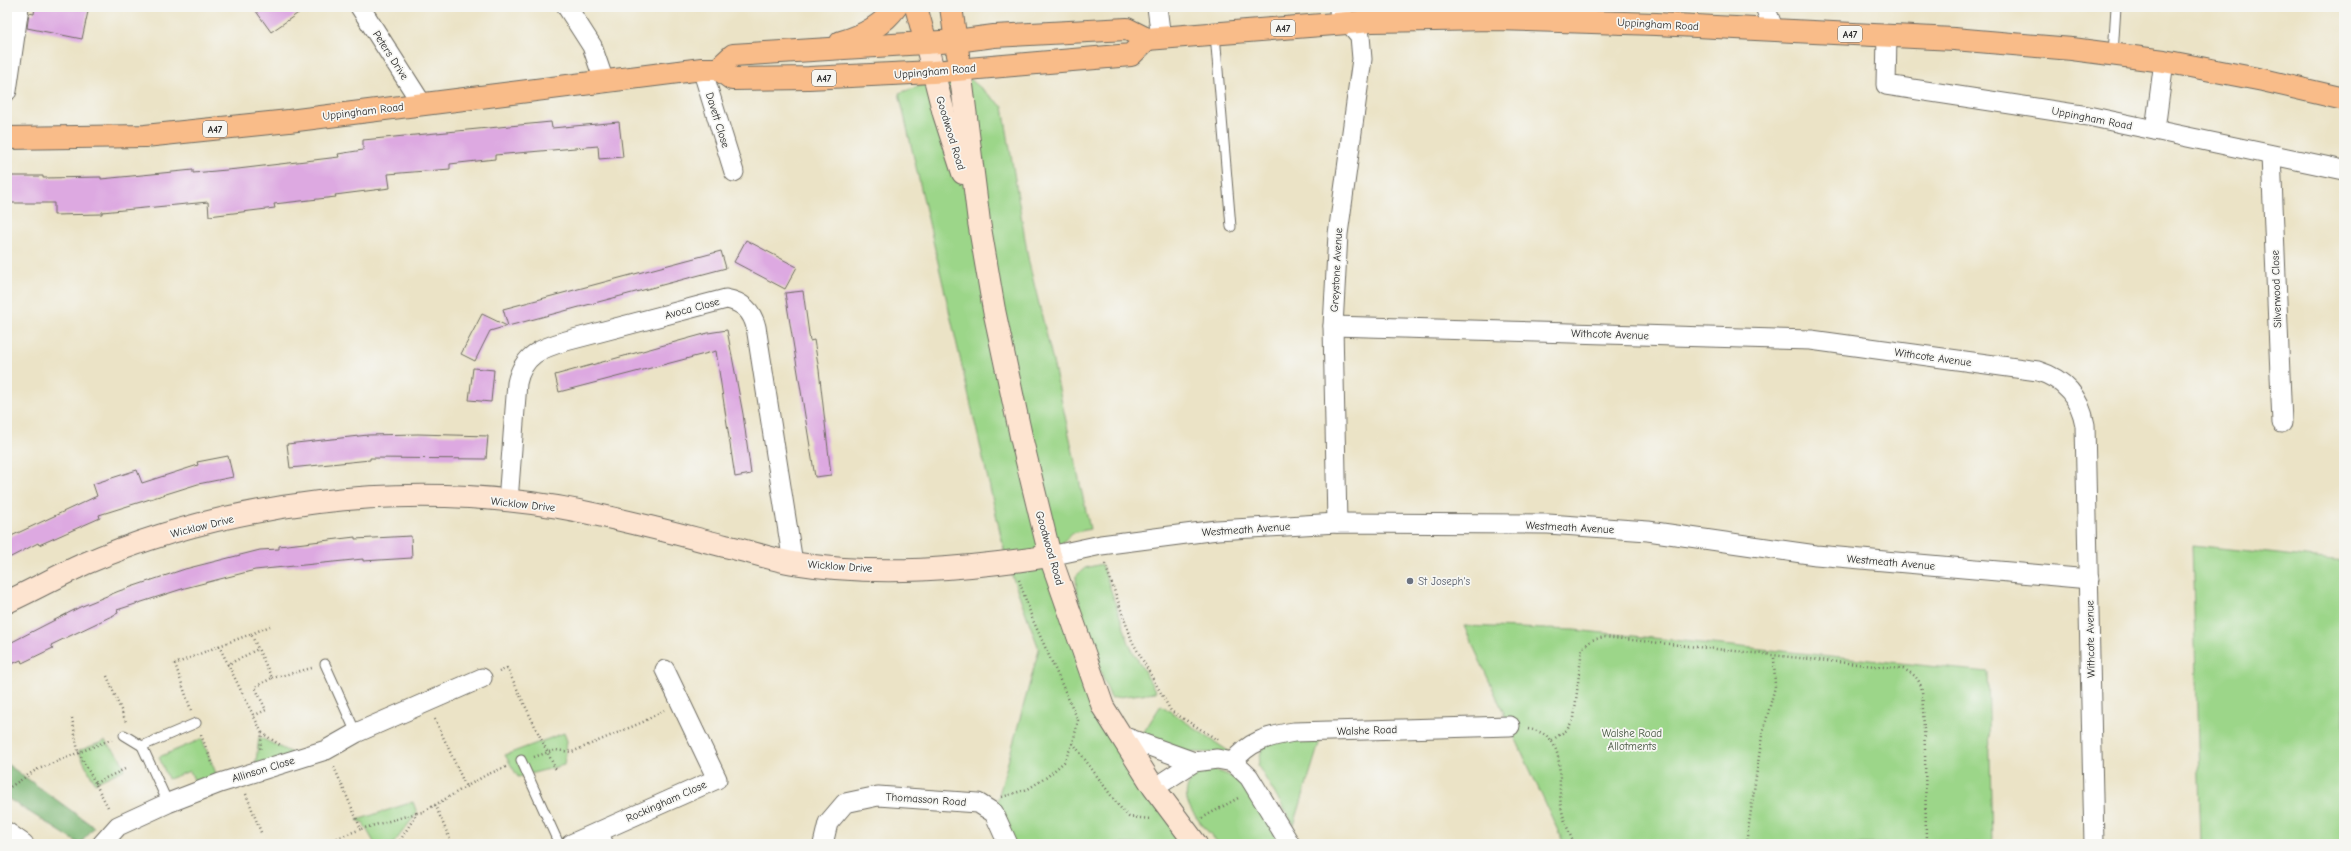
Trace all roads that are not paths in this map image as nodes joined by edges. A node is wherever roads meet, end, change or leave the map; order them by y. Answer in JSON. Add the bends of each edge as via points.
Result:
{"nodes":[{"id":1,"x":19,"y":7,"type":"edge"},
{"id":2,"x":360,"y":7,"type":"edge"},
{"id":3,"x":567,"y":7,"type":"edge"},
{"id":4,"x":896,"y":7,"type":"edge"},
{"id":5,"x":916,"y":7,"type":"edge"},
{"id":6,"x":951,"y":7,"type":"edge"},
{"id":7,"x":1157,"y":7,"type":"edge"},
{"id":8,"x":1765,"y":7,"type":"edge"},
{"id":9,"x":2116,"y":7,"type":"edge"},
{"id":10,"x":1495,"y":13,"type":"edge"},
{"id":11,"x":1345,"y":15,"type":"edge"},
{"id":12,"x":1774,"y":30,"type":"junction"},
{"id":13,"x":1215,"y":34,"type":"junction"},
{"id":14,"x":1886,"y":36,"type":"junction"},
{"id":15,"x":1154,"y":38,"type":"junction"},
{"id":16,"x":956,"y":41,"type":"junction"},
{"id":17,"x":926,"y":43,"type":"junction"},
{"id":18,"x":820,"y":49,"type":"junction"},
{"id":19,"x":2113,"y":54,"type":"junction"},
{"id":20,"x":2164,"y":61,"type":"junction"},
{"id":21,"x":710,"y":69,"type":"junction"},
{"id":22,"x":960,"y":69,"type":"junction"},
{"id":23,"x":933,"y":72,"type":"junction"},
{"id":24,"x":604,"y":81,"type":"junction"},
{"id":25,"x":7,"y":91,"type":"edge"},
{"id":26,"x":2344,"y":99,"type":"edge"},
{"id":27,"x":422,"y":104,"type":"junction"},
{"id":28,"x":2155,"y":130,"type":"junction"},
{"id":29,"x":7,"y":138,"type":"edge"},
{"id":30,"x":2271,"y":155,"type":"junction"},
{"id":31,"x":2344,"y":170,"type":"edge"},
{"id":32,"x":734,"y":172,"type":"dead end"},
{"id":33,"x":979,"y":222,"type":"junction"},
{"id":34,"x":1231,"y":227,"type":"dead end"},
{"id":35,"x":1334,"y":326,"type":"junction"},
{"id":36,"x":2282,"y":423,"type":"dead end"},
{"id":37,"x":508,"y":501,"type":"junction"},
{"id":38,"x":1337,"y":524,"type":"junction"},
{"id":39,"x":1050,"y":556,"type":"junction"},
{"id":40,"x":793,"y":563,"type":"junction"},
{"id":41,"x":2089,"y":579,"type":"junction"},
{"id":42,"x":7,"y":602,"type":"edge"},
{"id":43,"x":325,"y":664,"type":"road end"},
{"id":44,"x":665,"y":670,"type":"dead end"},
{"id":45,"x":482,"y":678,"type":"road end"},
{"id":46,"x":196,"y":723,"type":"dead end"},
{"id":47,"x":1510,"y":726,"type":"road end"},
{"id":48,"x":356,"y":733,"type":"junction"},
{"id":49,"x":124,"y":735,"type":"road end"},
{"id":50,"x":1119,"y":735,"type":"junction"},
{"id":51,"x":142,"y":746,"type":"junction"},
{"id":52,"x":1236,"y":758,"type":"junction"},
{"id":53,"x":521,"y":760,"type":"dead end"},
{"id":54,"x":1194,"y":762,"type":"junction"},
{"id":55,"x":1154,"y":788,"type":"junction"},
{"id":56,"x":168,"y":802,"type":"junction"},
{"id":57,"x":7,"y":832,"type":"edge"},
{"id":58,"x":1190,"y":836,"type":"edge"},
{"id":59,"x":606,"y":837,"type":"edge"},
{"id":60,"x":24,"y":844,"type":"edge"},
{"id":61,"x":102,"y":844,"type":"edge"},
{"id":62,"x":559,"y":844,"type":"edge"},
{"id":63,"x":571,"y":844,"type":"edge"},
{"id":64,"x":823,"y":844,"type":"edge"},
{"id":65,"x":1008,"y":844,"type":"edge"},
{"id":66,"x":1290,"y":844,"type":"edge"},
{"id":67,"x":2094,"y":844,"type":"edge"}],
"edges":[{"from":1,"to":25,"type":"street"},
{"from":2,"to":27,"type":"street","name":"Peters Drive"},
{"from":3,"to":24,"type":"street","via":[[592,46]]},
{"from":4,"to":18,"type":"highway","via":[[884,22],[867,32]]},
{"from":5,"to":17,"type":"highway"},
{"from":6,"to":16,"type":"highway"},
{"from":7,"to":15,"type":"street"},
{"from":8,"to":12,"type":"street"},
{"from":9,"to":19,"type":"lane"},
{"from":10,"to":11,"type":"highway","name":"Uppingham Road","number":"A47"},
{"from":10,"to":12,"type":"highway","name":"Uppingham Road","number":"A47","via":[[1575,20]]},
{"from":11,"to":13,"type":"highway","name":"Uppingham Road","number":"A47"},
{"from":11,"to":35,"type":"street","name":"Greystone Avenue","via":[[1360,36],[1362,73],[1338,234]]},
{"from":12,"to":14,"type":"highway","name":"Uppingham Road","number":"A47"},
{"from":13,"to":15,"type":"highway","name":"Uppingham Road","number":"A47"},
{"from":13,"to":34,"type":"lane"},
{"from":14,"to":19,"type":"highway","name":"Uppingham Road","number":"A47"},
{"from":14,"to":28,"type":"street","name":"Uppingham Road","via":[[1886,85],[2088,116]]},
{"from":15,"to":16,"type":"highway","name":"Uppingham Road","number":"A47","via":[[1127,29],[994,36]]},
{"from":15,"to":22,"type":"highway","name":"Uppingham Road","number":"A47","via":[[1131,56]]},
{"from":16,"to":17,"type":"highway","name":"Uppingham Road","number":"A47"},
{"from":16,"to":22,"type":"highway"},
{"from":17,"to":18,"type":"highway","name":"Uppingham Road","number":"A47"},
{"from":17,"to":23,"type":"street","name":"Goodwood Road"},
{"from":18,"to":21,"type":"highway","name":"Uppingham Road","number":"A47","via":[[733,55]]},
{"from":19,"to":20,"type":"highway","name":"Uppingham Road","number":"A47"},
{"from":20,"to":26,"type":"highway","name":"Uppingham Road","number":"A47"},
{"from":20,"to":28,"type":"street"},
{"from":21,"to":23,"type":"highway","name":"Uppingham Road","number":"A47","via":[[732,79]]},
{"from":21,"to":24,"type":"highway","name":"Uppingham Road","number":"A47"},
{"from":21,"to":32,"type":"street","name":"Davett Close"},
{"from":22,"to":23,"type":"highway","name":"Uppingham Road","number":"A47"},
{"from":22,"to":33,"type":"street","name":"Goodwood Road"},
{"from":23,"to":33,"type":"street","name":"Goodwood Road"},
{"from":24,"to":27,"type":"highway","name":"Uppingham Road","number":"A47"},
{"from":27,"to":29,"type":"highway","name":"Uppingham Road","number":"A47","via":[[146,136]]},
{"from":28,"to":30,"type":"street","name":"Uppingham Road"},
{"from":30,"to":31,"type":"street","name":"Uppingham Road"},
{"from":30,"to":36,"type":"street","name":"Silverwood Close"},
{"from":33,"to":39,"type":"street","name":"Goodwood Road","via":[[994,310]]},
{"from":35,"to":38,"type":"street","name":"Greystone Avenue"},
{"from":35,"to":41,"type":"street","name":"Withcote Avenue","via":[[1811,340],[2028,369],[2048,374],[2072,393],[2083,414]]},
{"from":37,"to":40,"type":"street","name":"Wicklow Drive","via":[[602,515]]},
{"from":37,"to":40,"type":"street","name":"Avoca Close","via":[[517,383],[522,366],[533,353],[549,346],[726,299],[734,300],[748,310],[756,327]]},
{"from":37,"to":42,"type":"street","name":"Wicklow Drive","via":[[387,498],[306,505],[254,513],[125,548]]},
{"from":38,"to":39,"type":"street","name":"Westmeath Avenue","via":[[1217,530],[1101,546]]},
{"from":38,"to":41,"type":"street","name":"Westmeath Avenue","via":[[1548,524],[1632,530],[1816,555]]},
{"from":39,"to":40,"type":"street","name":"Wicklow Drive","via":[[1014,562],[898,570]]},
{"from":39,"to":50,"type":"street","name":"Goodwood Road","via":[[1103,707]]},
{"from":41,"to":67,"type":"street","name":"Withcote Avenue"},
{"from":43,"to":48,"type":"lane"},
{"from":44,"to":59,"type":"street","name":"Rockingham Close","via":[[717,779]]},
{"from":45,"to":48,"type":"street","name":"Allinson Close"},
{"from":46,"to":51,"type":"lane"},
{"from":47,"to":52,"type":"street","name":"Walshe Road","via":[[1294,732],[1273,735],[1256,742]]},
{"from":48,"to":56,"type":"street","name":"Allinson Close","via":[[326,750]]},
{"from":49,"to":51,"type":"lane"},
{"from":50,"to":54,"type":"street"},
{"from":50,"to":55,"type":"street","name":"Goodwood Road"},
{"from":51,"to":56,"type":"lane"},
{"from":52,"to":54,"type":"street"},
{"from":52,"to":66,"type":"street"},
{"from":53,"to":62,"type":"lane"},
{"from":54,"to":55,"type":"street"},
{"from":55,"to":58,"type":"street","name":"Goodwood Road"},
{"from":56,"to":61,"type":"street","name":"Allinson Close","via":[[118,826]]},
{"from":57,"to":60,"type":"street"},
{"from":59,"to":63,"type":"street","name":"Rockingham Close"},
{"from":64,"to":65,"type":"street","name":"Thomasson Road","via":[[828,823],[845,803],[878,796],[978,803],[994,813]]}]}
